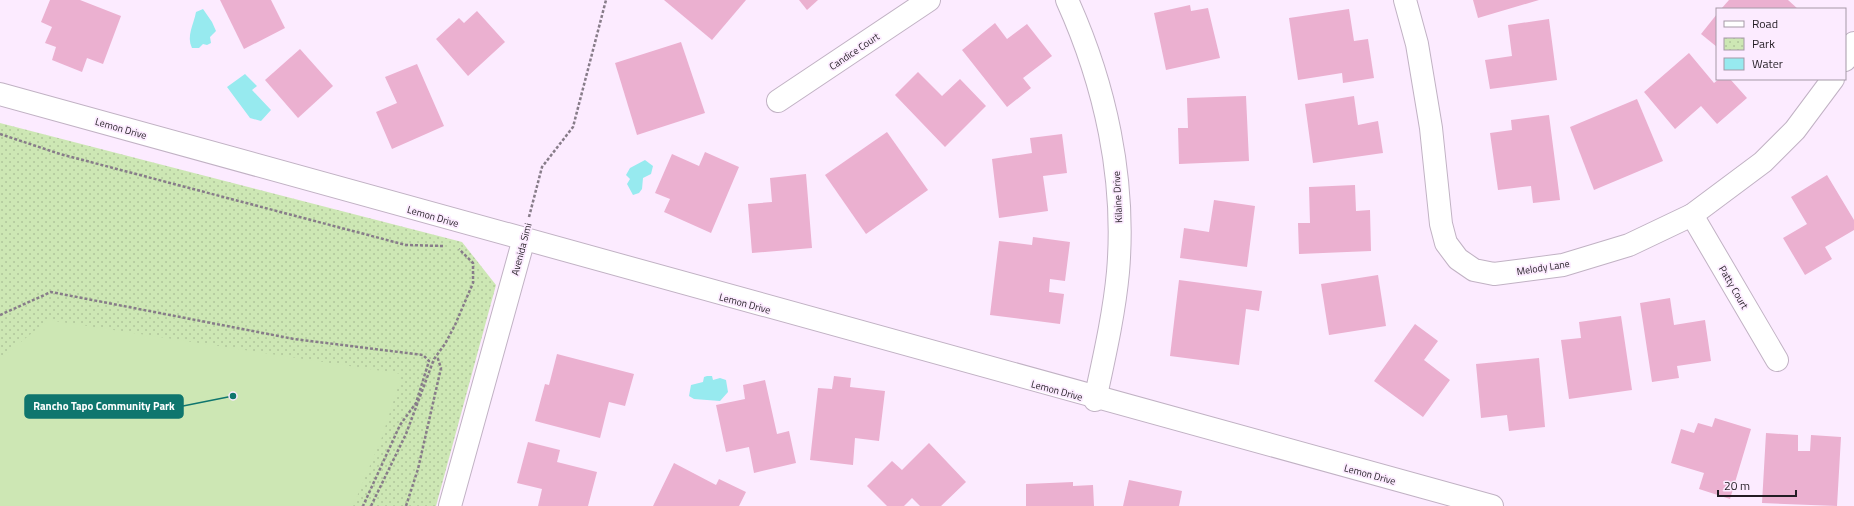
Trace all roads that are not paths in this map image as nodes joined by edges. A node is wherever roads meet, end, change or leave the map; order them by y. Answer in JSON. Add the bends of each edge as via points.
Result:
{"nodes":[{"id":1,"x":930,"y":0,"type":"edge"},
{"id":2,"x":1066,"y":0,"type":"edge"},
{"id":3,"x":1405,"y":0,"type":"edge"},
{"id":4,"x":1854,"y":43,"type":"edge"},
{"id":5,"x":1846,"y":58,"type":"edge"},
{"id":6,"x":1832,"y":80,"type":"edge"},
{"id":7,"x":0,"y":94,"type":"edge"},
{"id":8,"x":778,"y":101,"type":"dead end"},
{"id":9,"x":1692,"y":215,"type":"junction"},
{"id":10,"x":523,"y":242,"type":"junction"},
{"id":11,"x":1777,"y":360,"type":"dead end"},
{"id":12,"x":1096,"y":400,"type":"junction"},
{"id":13,"x":450,"y":506,"type":"edge"},
{"id":14,"x":1492,"y":506,"type":"edge"}],
"edges":[{"from":1,"to":8,"type":"street","name":"Candice Court"},
{"from":2,"to":12,"type":"street","name":"Kilaine Drive","via":[[1083,35],[1103,97],[1114,154],[1119,210],[1118,271]]},
{"from":3,"to":9,"type":"street","name":"Melody Lane","via":[[1417,44],[1431,128],[1440,224],[1446,243],[1458,259],[1474,270],[1494,274],[1563,265],[1629,245]]},
{"from":4,"to":5,"type":"street"},
{"from":6,"to":9,"type":"street","name":"Melody Lane","via":[[1795,130],[1763,162]]},
{"from":7,"to":10,"type":"street","name":"Lemon Drive"},
{"from":9,"to":11,"type":"street","name":"Patty Court"},
{"from":10,"to":12,"type":"street","name":"Lemon Drive"},
{"from":10,"to":13,"type":"street","name":"Avenida Simi"},
{"from":12,"to":14,"type":"street","name":"Lemon Drive"}]}
